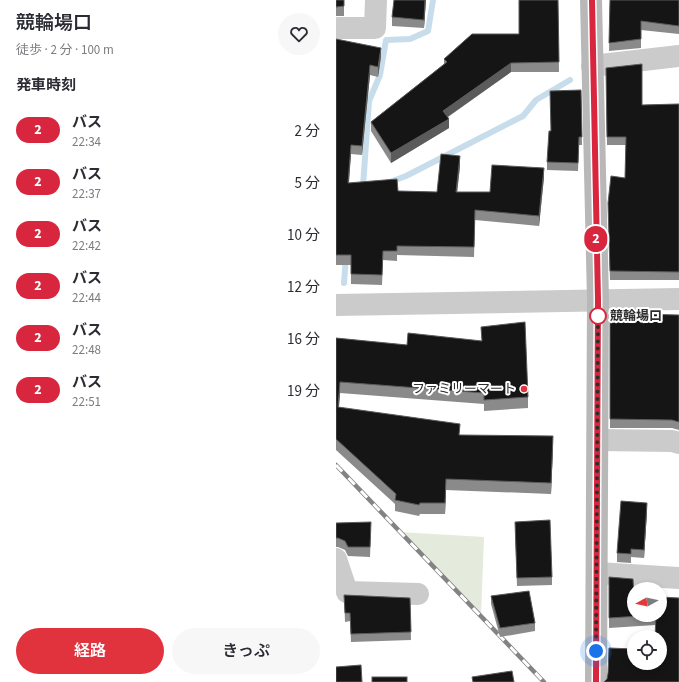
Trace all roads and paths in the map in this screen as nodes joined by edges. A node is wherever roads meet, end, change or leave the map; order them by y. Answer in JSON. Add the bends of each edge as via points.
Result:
{"nodes":[{"id":1,"x":376,"y":0,"type":"edge"},
{"id":2,"x":592,"y":0,"type":"edge"},
{"id":3,"x":338,"y":28,"type":"dead end"},
{"id":4,"x":679,"y":56,"type":"edge"},
{"id":5,"x":592,"y":66,"type":"junction"},
{"id":6,"x":679,"y":299,"type":"edge"},
{"id":7,"x":598,"y":300,"type":"junction"},
{"id":8,"x":336,"y":305,"type":"edge"},
{"id":9,"x":598,"y":440,"type":"junction"},
{"id":10,"x":679,"y":443,"type":"edge"},
{"id":11,"x":336,"y":559,"type":"edge"},
{"id":12,"x":597,"y":573,"type":"junction"},
{"id":13,"x":679,"y":578,"type":"edge"},
{"id":14,"x":418,"y":594,"type":"dead end"},
{"id":15,"x":596,"y":682,"type":"edge"}],
"edges":[{"from":1,"to":3,"type":"street","via":[[375,28]]},
{"from":2,"to":5,"type":"main road"},
{"from":4,"to":5,"type":"street"},
{"from":5,"to":7,"type":"main road"},
{"from":6,"to":7,"type":"street"},
{"from":7,"to":8,"type":"street"},
{"from":7,"to":9,"type":"main road"},
{"from":9,"to":10,"type":"street"},
{"from":9,"to":12,"type":"main road"},
{"from":11,"to":14,"type":"street","via":[[347,592]]},
{"from":12,"to":13,"type":"street"},
{"from":12,"to":15,"type":"main road"}]}
